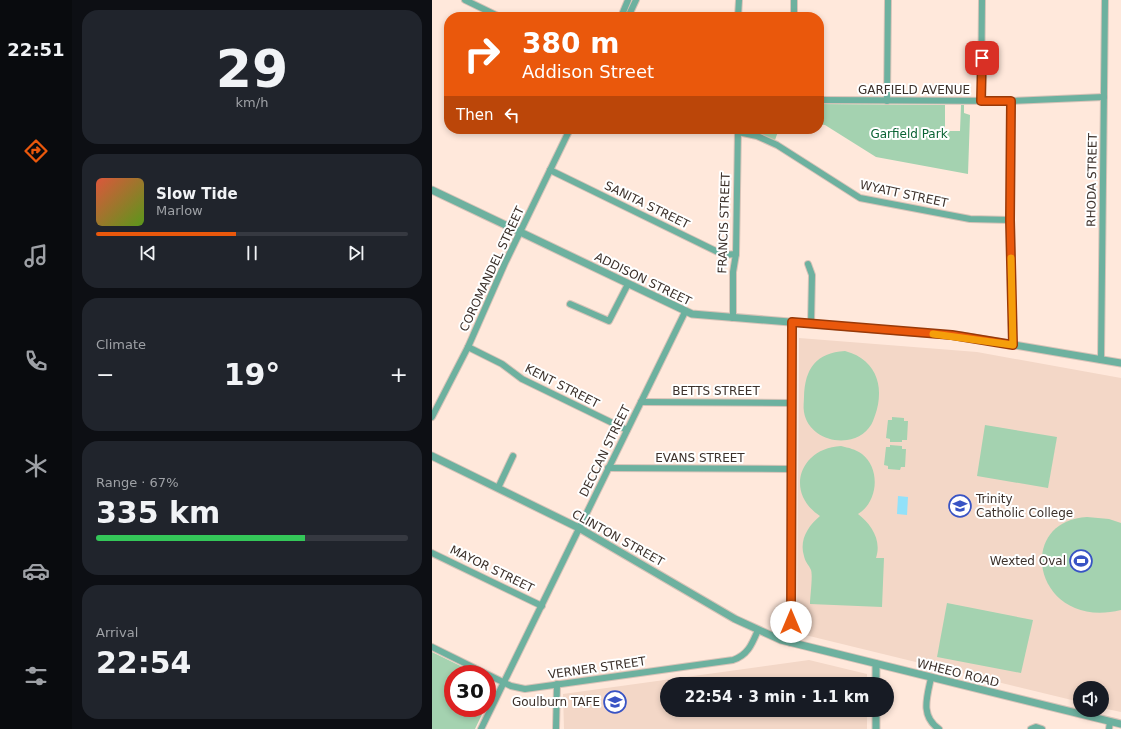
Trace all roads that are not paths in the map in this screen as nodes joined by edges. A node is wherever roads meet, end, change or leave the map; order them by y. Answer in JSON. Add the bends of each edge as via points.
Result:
{"nodes":[{"id":1,"x":465,"y":0,"type":"edge"},
{"id":2,"x":628,"y":0,"type":"edge"},
{"id":3,"x":636,"y":0,"type":"edge"},
{"id":4,"x":739,"y":0,"type":"edge"},
{"id":5,"x":794,"y":0,"type":"edge"},
{"id":6,"x":888,"y":0,"type":"edge"},
{"id":7,"x":982,"y":0,"type":"edge"},
{"id":8,"x":1105,"y":0,"type":"edge"},
{"id":9,"x":490,"y":12,"type":"edge"},
{"id":10,"x":623,"y":12,"type":"edge"},
{"id":11,"x":630,"y":12,"type":"edge"},
{"id":12,"x":738,"y":12,"type":"edge"},
{"id":13,"x":794,"y":12,"type":"edge"},
{"id":14,"x":1104,"y":97,"type":"junction"},
{"id":15,"x":824,"y":100,"type":"edge"},
{"id":16,"x":887,"y":101,"type":"junction"},
{"id":17,"x":981,"y":101,"type":"junction"},
{"id":18,"x":1011,"y":101,"type":"junction"},
{"id":19,"x":568,"y":134,"type":"edge"},
{"id":20,"x":738,"y":134,"type":"edge"},
{"id":21,"x":751,"y":134,"type":"edge"},
{"id":22,"x":550,"y":170,"type":"junction"},
{"id":23,"x":432,"y":190,"type":"edge"},
{"id":24,"x":1010,"y":220,"type":"junction"},
{"id":25,"x":520,"y":232,"type":"junction"},
{"id":26,"x":736,"y":254,"type":"junction"},
{"id":27,"x":808,"y":264,"type":"dead end"},
{"id":28,"x":628,"y":284,"type":"junction"},
{"id":29,"x":570,"y":304,"type":"dead end"},
{"id":30,"x":685,"y":312,"type":"junction"},
{"id":31,"x":732,"y":318,"type":"junction"},
{"id":32,"x":792,"y":322,"type":"junction"},
{"id":33,"x":811,"y":324,"type":"junction"},
{"id":34,"x":1013,"y":345,"type":"junction"},
{"id":35,"x":468,"y":347,"type":"junction"},
{"id":36,"x":1101,"y":360,"type":"junction"},
{"id":37,"x":1121,"y":364,"type":"edge"},
{"id":38,"x":641,"y":402,"type":"junction"},
{"id":39,"x":791,"y":403,"type":"junction"},
{"id":40,"x":432,"y":417,"type":"edge"},
{"id":41,"x":627,"y":430,"type":"junction"},
{"id":42,"x":432,"y":456,"type":"edge"},
{"id":43,"x":513,"y":456,"type":"dead end"},
{"id":44,"x":608,"y":468,"type":"junction"},
{"id":45,"x":791,"y":469,"type":"junction"},
{"id":46,"x":498,"y":488,"type":"junction"},
{"id":47,"x":579,"y":528,"type":"junction"},
{"id":48,"x":432,"y":553,"type":"edge"},
{"id":49,"x":542,"y":606,"type":"junction"},
{"id":50,"x":758,"y":630,"type":"junction"},
{"id":51,"x":791,"y":643,"type":"junction"},
{"id":52,"x":432,"y":647,"type":"edge"},
{"id":53,"x":876,"y":664,"type":"junction"},
{"id":54,"x":876,"y":677,"type":"edge"},
{"id":55,"x":931,"y":678,"type":"junction"},
{"id":56,"x":504,"y":682,"type":"junction"},
{"id":57,"x":556,"y":684,"type":"junction"},
{"id":58,"x":876,"y":717,"type":"edge"},
{"id":59,"x":1121,"y":724,"type":"edge"},
{"id":60,"x":1109,"y":725,"type":"edge"},
{"id":61,"x":481,"y":729,"type":"edge"},
{"id":62,"x":556,"y":729,"type":"edge"},
{"id":63,"x":876,"y":729,"type":"edge"},
{"id":64,"x":939,"y":729,"type":"edge"},
{"id":65,"x":1031,"y":729,"type":"edge"},
{"id":66,"x":1042,"y":729,"type":"edge"}],
"edges":[{"from":1,"to":9,"type":"street"},
{"from":2,"to":10,"type":"street"},
{"from":3,"to":11,"type":"street"},
{"from":4,"to":12,"type":"street"},
{"from":5,"to":13,"type":"street"},
{"from":6,"to":16,"type":"street"},
{"from":7,"to":17,"type":"street"},
{"from":8,"to":14,"type":"street","name":"RHODA STREET"},
{"from":14,"to":18,"type":"street","name":"GARFIELD AVENUE"},
{"from":14,"to":36,"type":"street","name":"RHODA STREET"},
{"from":15,"to":16,"type":"street","name":"GARFIELD AVENUE"},
{"from":16,"to":17,"type":"street","name":"GARFIELD AVENUE"},
{"from":17,"to":18,"type":"street","name":"GARFIELD AVENUE"},
{"from":18,"to":24,"type":"street"},
{"from":19,"to":22,"type":"street","name":"COROMANDEL STREET"},
{"from":20,"to":26,"type":"street","name":"FRANCIS STREET"},
{"from":21,"to":24,"type":"street","name":"WYATT STREET","via":[[777,145],[860,198],[970,219]]},
{"from":22,"to":25,"type":"street","name":"COROMANDEL STREET"},
{"from":22,"to":26,"type":"street","name":"SANITA STREET","via":[[724,254]]},
{"from":23,"to":25,"type":"street","name":"ADDISON STREET"},
{"from":24,"to":34,"type":"street"},
{"from":25,"to":28,"type":"street","name":"ADDISON STREET"},
{"from":25,"to":35,"type":"street","name":"COROMANDEL STREET"},
{"from":26,"to":31,"type":"street","name":"FRANCIS STREET"},
{"from":27,"to":33,"type":"street","via":[[812,275]]},
{"from":28,"to":29,"type":"street","via":[[609,321]]},
{"from":28,"to":30,"type":"street","name":"ADDISON STREET"},
{"from":30,"to":31,"type":"street","name":"ADDISON STREET"},
{"from":30,"to":38,"type":"street","name":"DECCAN STREET"},
{"from":31,"to":32,"type":"street","name":"ADDISON STREET"},
{"from":32,"to":33,"type":"street","name":"ADDISON STREET"},
{"from":32,"to":39,"type":"street"},
{"from":33,"to":34,"type":"street","name":"ADDISON STREET","via":[[948,335]]},
{"from":34,"to":36,"type":"street","name":"ADDISON STREET"},
{"from":35,"to":40,"type":"street","name":"COROMANDEL STREET"},
{"from":35,"to":41,"type":"street","name":"KENT STREET","via":[[502,364],[522,379]]},
{"from":36,"to":37,"type":"street","name":"ADDISON STREET"},
{"from":38,"to":39,"type":"street","name":"BETTS STREET"},
{"from":38,"to":41,"type":"street","name":"DECCAN STREET"},
{"from":39,"to":45,"type":"street"},
{"from":41,"to":44,"type":"street","name":"DECCAN STREET"},
{"from":42,"to":46,"type":"street","name":"CLINTON STREET"},
{"from":43,"to":46,"type":"street"},
{"from":44,"to":45,"type":"street","name":"EVANS STREET"},
{"from":44,"to":47,"type":"street","name":"DECCAN STREET"},
{"from":45,"to":51,"type":"street"},
{"from":46,"to":47,"type":"street","name":"CLINTON STREET"},
{"from":47,"to":49,"type":"street","name":"DECCAN STREET"},
{"from":47,"to":50,"type":"street","name":"CLINTON STREET"},
{"from":48,"to":49,"type":"street","name":"MAYOR STREET"},
{"from":49,"to":56,"type":"street","name":"DECCAN STREET"},
{"from":50,"to":51,"type":"street","name":"CLINTON STREET"},
{"from":50,"to":57,"type":"street","name":"VERNER STREET","via":[[748,650],[733,660]]},
{"from":51,"to":53,"type":"street","name":"WHEEO ROAD"},
{"from":52,"to":56,"type":"street","name":"VERNER STREET"},
{"from":53,"to":54,"type":"street"},
{"from":53,"to":55,"type":"street","name":"WHEEO ROAD"},
{"from":55,"to":60,"type":"street","name":"WHEEO ROAD"},
{"from":55,"to":64,"type":"street","via":[[925,707],[929,719]]},
{"from":56,"to":57,"type":"street","name":"VERNER STREET","via":[[521,689]]},
{"from":56,"to":61,"type":"street","name":"DECCAN STREET"},
{"from":57,"to":62,"type":"street"},
{"from":58,"to":63,"type":"street"},
{"from":59,"to":60,"type":"street","name":"WHEEO ROAD"},
{"from":65,"to":66,"type":"street"}]}
